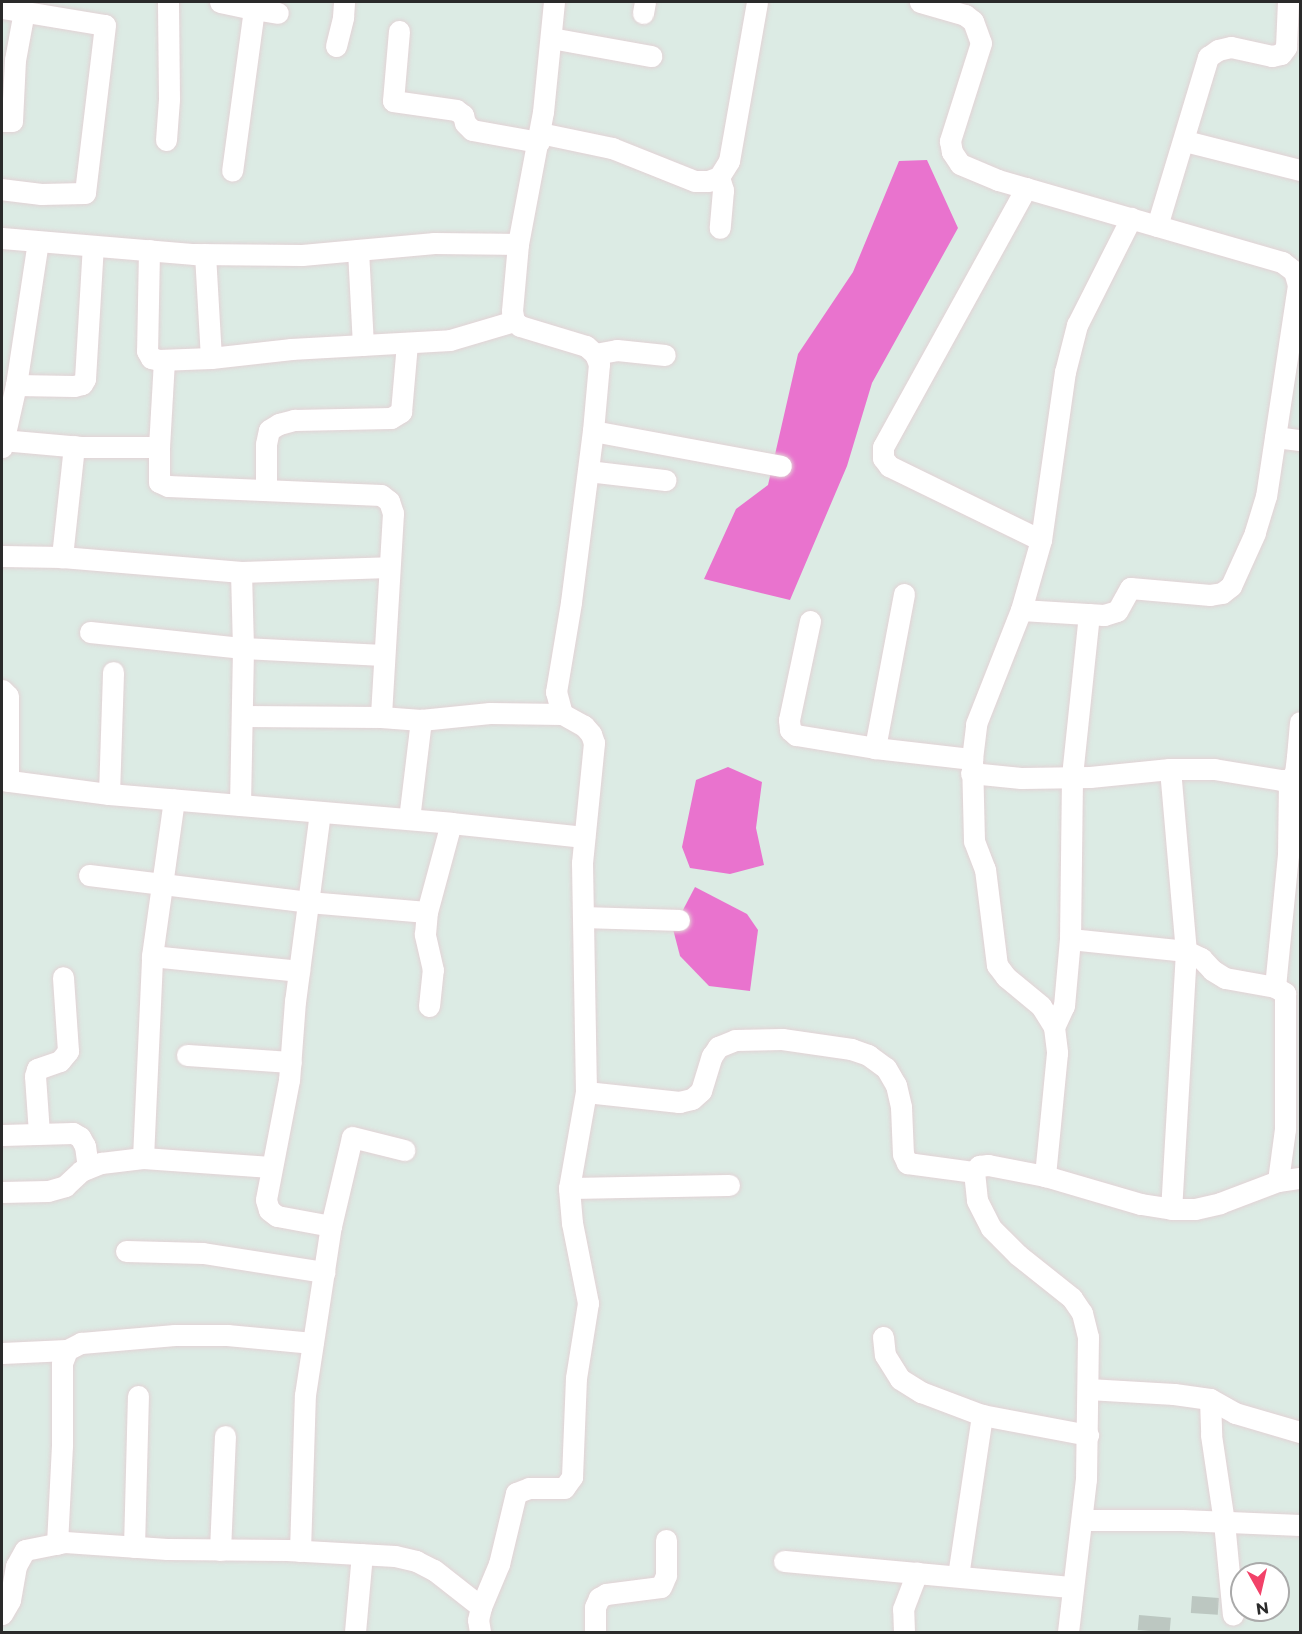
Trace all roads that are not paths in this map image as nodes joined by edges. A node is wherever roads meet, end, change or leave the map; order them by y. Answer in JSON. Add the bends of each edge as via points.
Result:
{"nodes":[{"id":1,"x":168,"y":2,"type":"edge"},
{"id":2,"x":220,"y":2,"type":"edge"},
{"id":3,"x":344,"y":2,"type":"edge"},
{"id":4,"x":554,"y":2,"type":"edge"},
{"id":5,"x":757,"y":2,"type":"edge"},
{"id":6,"x":920,"y":2,"type":"edge"},
{"id":7,"x":1288,"y":2,"type":"edge"},
{"id":8,"x":2,"y":8,"type":"edge"},
{"id":9,"x":254,"y":9,"type":"junction"},
{"id":10,"x":24,"y":11,"type":"junction"},
{"id":11,"x":278,"y":13,"type":"dead end"},
{"id":12,"x":399,"y":31,"type":"dead end"},
{"id":13,"x":550,"y":38,"type":"junction"},
{"id":14,"x":336,"y":46,"type":"dead end"},
{"id":15,"x":651,"y":56,"type":"dead end"},
{"id":16,"x":2,"y":121,"type":"edge"},
{"id":17,"x":539,"y":138,"type":"junction"},
{"id":18,"x":166,"y":140,"type":"dead end"},
{"id":19,"x":1185,"y":141,"type":"junction"},
{"id":20,"x":1300,"y":170,"type":"edge"},
{"id":21,"x":232,"y":171,"type":"dead end"},
{"id":22,"x":719,"y":177,"type":"junction"},
{"id":23,"x":1026,"y":188,"type":"junction"},
{"id":24,"x":2,"y":189,"type":"edge"},
{"id":25,"x":1131,"y":218,"type":"junction"},
{"id":26,"x":1157,"y":226,"type":"junction"},
{"id":27,"x":720,"y":228,"type":"dead end"},
{"id":28,"x":2,"y":238,"type":"edge"},
{"id":29,"x":38,"y":242,"type":"junction"},
{"id":30,"x":518,"y":244,"type":"junction"},
{"id":31,"x":93,"y":246,"type":"junction"},
{"id":32,"x":149,"y":250,"type":"junction"},
{"id":33,"x":358,"y":250,"type":"junction"},
{"id":34,"x":205,"y":254,"type":"junction"},
{"id":35,"x":1298,"y":267,"type":"edge"},
{"id":36,"x":514,"y":321,"type":"junction"},
{"id":37,"x":407,"y":344,"type":"junction"},
{"id":38,"x":363,"y":345,"type":"junction"},
{"id":39,"x":595,"y":354,"type":"junction"},
{"id":40,"x":664,"y":355,"type":"dead end"},
{"id":41,"x":211,"y":358,"type":"junction"},
{"id":42,"x":164,"y":360,"type":"junction"},
{"id":43,"x":16,"y":385,"type":"junction"},
{"id":44,"x":593,"y":431,"type":"junction"},
{"id":45,"x":1275,"y":436,"type":"junction"},
{"id":46,"x":1300,"y":440,"type":"edge"},
{"id":47,"x":2,"y":442,"type":"edge"},
{"id":48,"x":74,"y":446,"type":"junction"},
{"id":49,"x":159,"y":447,"type":"junction"},
{"id":50,"x":780,"y":466,"type":"dead end"},
{"id":51,"x":588,"y":471,"type":"junction"},
{"id":52,"x":665,"y":480,"type":"dead end"},
{"id":53,"x":266,"y":490,"type":"junction"},
{"id":54,"x":1041,"y":540,"type":"junction"},
{"id":55,"x":2,"y":556,"type":"edge"},
{"id":56,"x":62,"y":556,"type":"junction"},
{"id":57,"x":388,"y":567,"type":"junction"},
{"id":58,"x":241,"y":572,"type":"junction"},
{"id":59,"x":904,"y":594,"type":"dead end"},
{"id":60,"x":1021,"y":610,"type":"junction"},
{"id":61,"x":1089,"y":614,"type":"junction"},
{"id":62,"x":810,"y":621,"type":"dead end"},
{"id":63,"x":90,"y":632,"type":"dead end"},
{"id":64,"x":243,"y":648,"type":"junction"},
{"id":65,"x":383,"y":655,"type":"junction"},
{"id":66,"x":113,"y":672,"type":"dead end"},
{"id":67,"x":2,"y":690,"type":"edge"},
{"id":68,"x":562,"y":714,"type":"junction"},
{"id":69,"x":243,"y":716,"type":"junction"},
{"id":70,"x":381,"y":717,"type":"junction"},
{"id":71,"x":421,"y":720,"type":"junction"},
{"id":72,"x":1300,"y":722,"type":"edge"},
{"id":73,"x":875,"y":748,"type":"junction"},
{"id":74,"x":1299,"y":757,"type":"edge"},
{"id":75,"x":971,"y":766,"type":"junction"},
{"id":76,"x":1170,"y":769,"type":"junction"},
{"id":77,"x":1072,"y":777,"type":"junction"},
{"id":78,"x":1289,"y":780,"type":"junction"},
{"id":79,"x":5,"y":781,"type":"edge"},
{"id":80,"x":109,"y":794,"type":"junction"},
{"id":81,"x":174,"y":800,"type":"junction"},
{"id":82,"x":240,"y":806,"type":"junction"},
{"id":83,"x":320,"y":812,"type":"junction"},
{"id":84,"x":409,"y":819,"type":"junction"},
{"id":85,"x":451,"y":823,"type":"junction"},
{"id":86,"x":584,"y":837,"type":"junction"},
{"id":87,"x":1294,"y":856,"type":"edge"},
{"id":88,"x":89,"y":875,"type":"dead end"},
{"id":89,"x":161,"y":884,"type":"junction"},
{"id":90,"x":308,"y":902,"type":"junction"},
{"id":91,"x":427,"y":912,"type":"junction"},
{"id":92,"x":584,"y":917,"type":"junction"},
{"id":93,"x":679,"y":920,"type":"dead end"},
{"id":94,"x":1070,"y":939,"type":"junction"},
{"id":95,"x":1186,"y":951,"type":"junction"},
{"id":96,"x":152,"y":956,"type":"junction"},
{"id":97,"x":299,"y":971,"type":"junction"},
{"id":98,"x":63,"y":977,"type":"dead end"},
{"id":99,"x":1275,"y":987,"type":"junction"},
{"id":100,"x":429,"y":1006,"type":"dead end"},
{"id":101,"x":1054,"y":1027,"type":"junction"},
{"id":102,"x":187,"y":1055,"type":"dead end"},
{"id":103,"x":291,"y":1062,"type":"junction"},
{"id":104,"x":586,"y":1092,"type":"junction"},
{"id":105,"x":39,"y":1133,"type":"junction"},
{"id":106,"x":2,"y":1136,"type":"edge"},
{"id":107,"x":404,"y":1150,"type":"dead end"},
{"id":108,"x":143,"y":1158,"type":"junction"},
{"id":109,"x":271,"y":1167,"type":"junction"},
{"id":110,"x":88,"y":1168,"type":"junction"},
{"id":111,"x":974,"y":1172,"type":"junction"},
{"id":112,"x":1045,"y":1176,"type":"junction"},
{"id":113,"x":1300,"y":1178,"type":"edge"},
{"id":114,"x":1278,"y":1181,"type":"junction"},
{"id":115,"x":729,"y":1185,"type":"dead end"},
{"id":116,"x":569,"y":1188,"type":"junction"},
{"id":117,"x":2,"y":1192,"type":"edge"},
{"id":118,"x":1171,"y":1209,"type":"junction"},
{"id":119,"x":331,"y":1226,"type":"junction"},
{"id":120,"x":126,"y":1251,"type":"dead end"},
{"id":121,"x":325,"y":1272,"type":"junction"},
{"id":122,"x":883,"y":1337,"type":"dead end"},
{"id":123,"x":313,"y":1343,"type":"junction"},
{"id":124,"x":67,"y":1350,"type":"junction"},
{"id":125,"x":2,"y":1353,"type":"edge"},
{"id":126,"x":1088,"y":1389,"type":"junction"},
{"id":127,"x":138,"y":1396,"type":"dead end"},
{"id":128,"x":1210,"y":1399,"type":"junction"},
{"id":129,"x":982,"y":1415,"type":"junction"},
{"id":130,"x":1300,"y":1432,"type":"edge"},
{"id":131,"x":1088,"y":1435,"type":"junction"},
{"id":132,"x":225,"y":1436,"type":"dead end"},
{"id":133,"x":1083,"y":1520,"type":"junction"},
{"id":134,"x":1224,"y":1522,"type":"junction"},
{"id":135,"x":1300,"y":1525,"type":"edge"},
{"id":136,"x":666,"y":1540,"type":"dead end"},
{"id":137,"x":57,"y":1544,"type":"junction"},
{"id":138,"x":134,"y":1547,"type":"junction"},
{"id":139,"x":220,"y":1550,"type":"junction"},
{"id":140,"x":300,"y":1551,"type":"junction"},
{"id":141,"x":362,"y":1554,"type":"junction"},
{"id":142,"x":784,"y":1561,"type":"dead end"},
{"id":143,"x":918,"y":1573,"type":"junction"},
{"id":144,"x":958,"y":1576,"type":"junction"},
{"id":145,"x":1230,"y":1584,"type":"edge"},
{"id":146,"x":1071,"y":1587,"type":"junction"},
{"id":147,"x":481,"y":1607,"type":"junction"},
{"id":148,"x":2,"y":1614,"type":"edge"},
{"id":149,"x":355,"y":1632,"type":"edge"},
{"id":150,"x":480,"y":1632,"type":"edge"},
{"id":151,"x":595,"y":1632,"type":"edge"},
{"id":152,"x":904,"y":1632,"type":"edge"},
{"id":153,"x":1068,"y":1632,"type":"edge"}],
"edges":[{"from":1,"to":18,"type":"street"},
{"from":2,"to":9,"type":"street"},
{"from":3,"to":14,"type":"street"},
{"from":4,"to":13,"type":"street"},
{"from":5,"to":22,"type":"street","via":[[729,161]]},
{"from":6,"to":23,"type":"street","via":[[965,15],[973,21],[981,43],[950,141],[952,152],[960,164]]},
{"from":7,"to":19,"type":"street","via":[[1286,47],[1281,54],[1272,56],[1231,47],[1208,57]]},
{"from":8,"to":10,"type":"street"},
{"from":9,"to":11,"type":"street"},
{"from":9,"to":21,"type":"street"},
{"from":10,"to":16,"type":"street","via":[[15,60],[12,121]]},
{"from":10,"to":24,"type":"street","via":[[105,25],[85,193],[40,194]]},
{"from":12,"to":17,"type":"street","via":[[393,101],[456,110],[472,130]]},
{"from":13,"to":15,"type":"street"},
{"from":13,"to":17,"type":"street"},
{"from":17,"to":22,"type":"street","via":[[612,148],[695,181]]},
{"from":17,"to":30,"type":"street"},
{"from":19,"to":20,"type":"street"},
{"from":19,"to":26,"type":"street"},
{"from":22,"to":27,"type":"street","via":[[723,190]]},
{"from":23,"to":25,"type":"street"},
{"from":23,"to":54,"type":"street","via":[[883,447],[890,466]]},
{"from":25,"to":26,"type":"street"},
{"from":25,"to":54,"type":"street","via":[[1077,326],[1065,372]]},
{"from":26,"to":35,"type":"street"},
{"from":28,"to":29,"type":"street"},
{"from":29,"to":31,"type":"street"},
{"from":29,"to":43,"type":"street"},
{"from":30,"to":33,"type":"street","via":[[434,243]]},
{"from":30,"to":36,"type":"street"},
{"from":31,"to":32,"type":"street"},
{"from":31,"to":43,"type":"street","via":[[85,379],[74,386]]},
{"from":32,"to":34,"type":"street"},
{"from":32,"to":42,"type":"street","via":[[147,351],[151,358]]},
{"from":33,"to":34,"type":"street","via":[[302,255]]},
{"from":33,"to":38,"type":"street"},
{"from":34,"to":41,"type":"street"},
{"from":35,"to":45,"type":"street"},
{"from":36,"to":37,"type":"street","via":[[450,340]]},
{"from":36,"to":39,"type":"street","via":[[586,346]]},
{"from":37,"to":38,"type":"street"},
{"from":37,"to":53,"type":"street","via":[[401,412],[391,418],[294,420],[279,424],[269,430],[266,444]]},
{"from":38,"to":41,"type":"street"},
{"from":39,"to":40,"type":"street","via":[[617,350]]},
{"from":39,"to":44,"type":"street","via":[[599,378]]},
{"from":41,"to":42,"type":"street"},
{"from":42,"to":49,"type":"street"},
{"from":43,"to":47,"type":"street"},
{"from":44,"to":50,"type":"street"},
{"from":44,"to":51,"type":"street"},
{"from":45,"to":46,"type":"street"},
{"from":45,"to":61,"type":"street","via":[[1258,524],[1231,586],[1210,595],[1137,586],[1126,592],[1117,611]]},
{"from":47,"to":48,"type":"street"},
{"from":48,"to":49,"type":"street"},
{"from":48,"to":56,"type":"street"},
{"from":49,"to":53,"type":"street","via":[[159,482],[168,486]]},
{"from":51,"to":52,"type":"street"},
{"from":51,"to":68,"type":"street","via":[[556,692]]},
{"from":53,"to":57,"type":"street","via":[[381,495],[389,501],[393,513]]},
{"from":54,"to":60,"type":"street"},
{"from":55,"to":56,"type":"street"},
{"from":56,"to":58,"type":"street"},
{"from":57,"to":58,"type":"street"},
{"from":57,"to":65,"type":"street"},
{"from":58,"to":64,"type":"street"},
{"from":59,"to":73,"type":"street"},
{"from":60,"to":61,"type":"street"},
{"from":60,"to":75,"type":"street","via":[[976,724]]},
{"from":61,"to":77,"type":"street"},
{"from":62,"to":73,"type":"street","via":[[790,730],[796,735]]},
{"from":63,"to":64,"type":"street"},
{"from":64,"to":65,"type":"street"},
{"from":64,"to":69,"type":"street"},
{"from":65,"to":70,"type":"street"},
{"from":66,"to":80,"type":"street"},
{"from":67,"to":79,"type":"street","via":[[8,696]]},
{"from":68,"to":71,"type":"street","via":[[490,713]]},
{"from":68,"to":86,"type":"street","via":[[584,726],[594,743]]},
{"from":69,"to":70,"type":"street"},
{"from":69,"to":82,"type":"street"},
{"from":70,"to":71,"type":"street"},
{"from":71,"to":84,"type":"street"},
{"from":72,"to":74,"type":"street"},
{"from":73,"to":75,"type":"street"},
{"from":74,"to":78,"type":"street"},
{"from":75,"to":77,"type":"street","via":[[1021,778]]},
{"from":75,"to":101,"type":"street","via":[[974,841],[985,869],[997,965],[1041,1006]]},
{"from":76,"to":77,"type":"street"},
{"from":76,"to":78,"type":"street","via":[[1214,769]]},
{"from":76,"to":95,"type":"street"},
{"from":77,"to":94,"type":"street"},
{"from":78,"to":87,"type":"street"},
{"from":79,"to":80,"type":"street"},
{"from":80,"to":81,"type":"street"},
{"from":81,"to":82,"type":"street"},
{"from":81,"to":89,"type":"street"},
{"from":82,"to":83,"type":"street"},
{"from":83,"to":84,"type":"street"},
{"from":83,"to":90,"type":"street"},
{"from":84,"to":85,"type":"street"},
{"from":85,"to":86,"type":"street"},
{"from":85,"to":91,"type":"street"},
{"from":86,"to":92,"type":"street"},
{"from":87,"to":99,"type":"street"},
{"from":88,"to":89,"type":"street"},
{"from":89,"to":90,"type":"street"},
{"from":89,"to":96,"type":"street"},
{"from":90,"to":91,"type":"street"},
{"from":90,"to":97,"type":"street"},
{"from":91,"to":100,"type":"street","via":[[425,933],[433,970]]},
{"from":92,"to":93,"type":"street"},
{"from":92,"to":104,"type":"street"},
{"from":94,"to":95,"type":"street"},
{"from":94,"to":101,"type":"street","via":[[1064,1006]]},
{"from":95,"to":99,"type":"street","via":[[1225,978]]},
{"from":95,"to":118,"type":"street"},
{"from":96,"to":97,"type":"street"},
{"from":96,"to":108,"type":"street"},
{"from":97,"to":103,"type":"street"},
{"from":98,"to":105,"type":"street","via":[[68,1052],[60,1061],[37,1070]]},
{"from":99,"to":114,"type":"street","via":[[1285,993],[1286,1005],[1285,1129]]},
{"from":101,"to":112,"type":"street","via":[[1057,1053]]},
{"from":102,"to":103,"type":"street"},
{"from":103,"to":109,"type":"street"},
{"from":104,"to":111,"type":"street","via":[[679,1102],[693,1099],[701,1091],[718,1047],[735,1040],[782,1039],[851,1049],[868,1054],[886,1068],[896,1085],[907,1163]]},
{"from":104,"to":116,"type":"street"},
{"from":105,"to":106,"type":"street"},
{"from":105,"to":110,"type":"street","via":[[61,1132],[80,1137]]},
{"from":107,"to":119,"type":"street","via":[[352,1137]]},
{"from":108,"to":109,"type":"street"},
{"from":108,"to":110,"type":"street","via":[[101,1162]]},
{"from":109,"to":119,"type":"street","via":[[266,1200],[269,1209],[277,1216]]},
{"from":110,"to":117,"type":"street","via":[[65,1186],[48,1191]]},
{"from":111,"to":112,"type":"street","via":[[980,1166],[988,1166]]},
{"from":111,"to":126,"type":"street","via":[[977,1200],[991,1228],[1018,1256],[1072,1298],[1082,1313],[1088,1337]]},
{"from":112,"to":118,"type":"street"},
{"from":113,"to":114,"type":"street"},
{"from":114,"to":118,"type":"street","via":[[1220,1203]]},
{"from":115,"to":116,"type":"street"},
{"from":116,"to":147,"type":"street","via":[[588,1303],[576,1378],[572,1477],[564,1488],[529,1488],[516,1493],[499,1564]]},
{"from":119,"to":121,"type":"street"},
{"from":120,"to":121,"type":"street","via":[[203,1253]]},
{"from":121,"to":123,"type":"street"},
{"from":122,"to":129,"type":"street","via":[[885,1354],[900,1379],[921,1392]]},
{"from":123,"to":124,"type":"street","via":[[227,1335],[175,1335],[81,1343]]},
{"from":123,"to":140,"type":"street","via":[[305,1395]]},
{"from":124,"to":125,"type":"street"},
{"from":124,"to":137,"type":"street","via":[[62,1363]]},
{"from":126,"to":128,"type":"street"},
{"from":126,"to":131,"type":"street"},
{"from":127,"to":138,"type":"street"},
{"from":128,"to":130,"type":"street","via":[[1235,1413]]},
{"from":128,"to":134,"type":"street","via":[[1211,1435]]},
{"from":129,"to":131,"type":"street"},
{"from":129,"to":144,"type":"street"},
{"from":131,"to":133,"type":"street"},
{"from":132,"to":139,"type":"street"},
{"from":133,"to":134,"type":"street"},
{"from":133,"to":146,"type":"street"},
{"from":134,"to":135,"type":"street"},
{"from":134,"to":145,"type":"street"},
{"from":136,"to":151,"type":"street","via":[[666,1575],[661,1587],[599,1598]]},
{"from":137,"to":138,"type":"street"},
{"from":137,"to":148,"type":"street","via":[[25,1550],[16,1566],[10,1600]]},
{"from":138,"to":139,"type":"street"},
{"from":139,"to":140,"type":"street"},
{"from":140,"to":141,"type":"street"},
{"from":141,"to":147,"type":"street","via":[[417,1561]]},
{"from":141,"to":149,"type":"street"},
{"from":142,"to":143,"type":"street"},
{"from":143,"to":144,"type":"street"},
{"from":143,"to":152,"type":"street","via":[[903,1609]]},
{"from":144,"to":146,"type":"street"},
{"from":146,"to":153,"type":"street"},
{"from":147,"to":150,"type":"street"}]}
